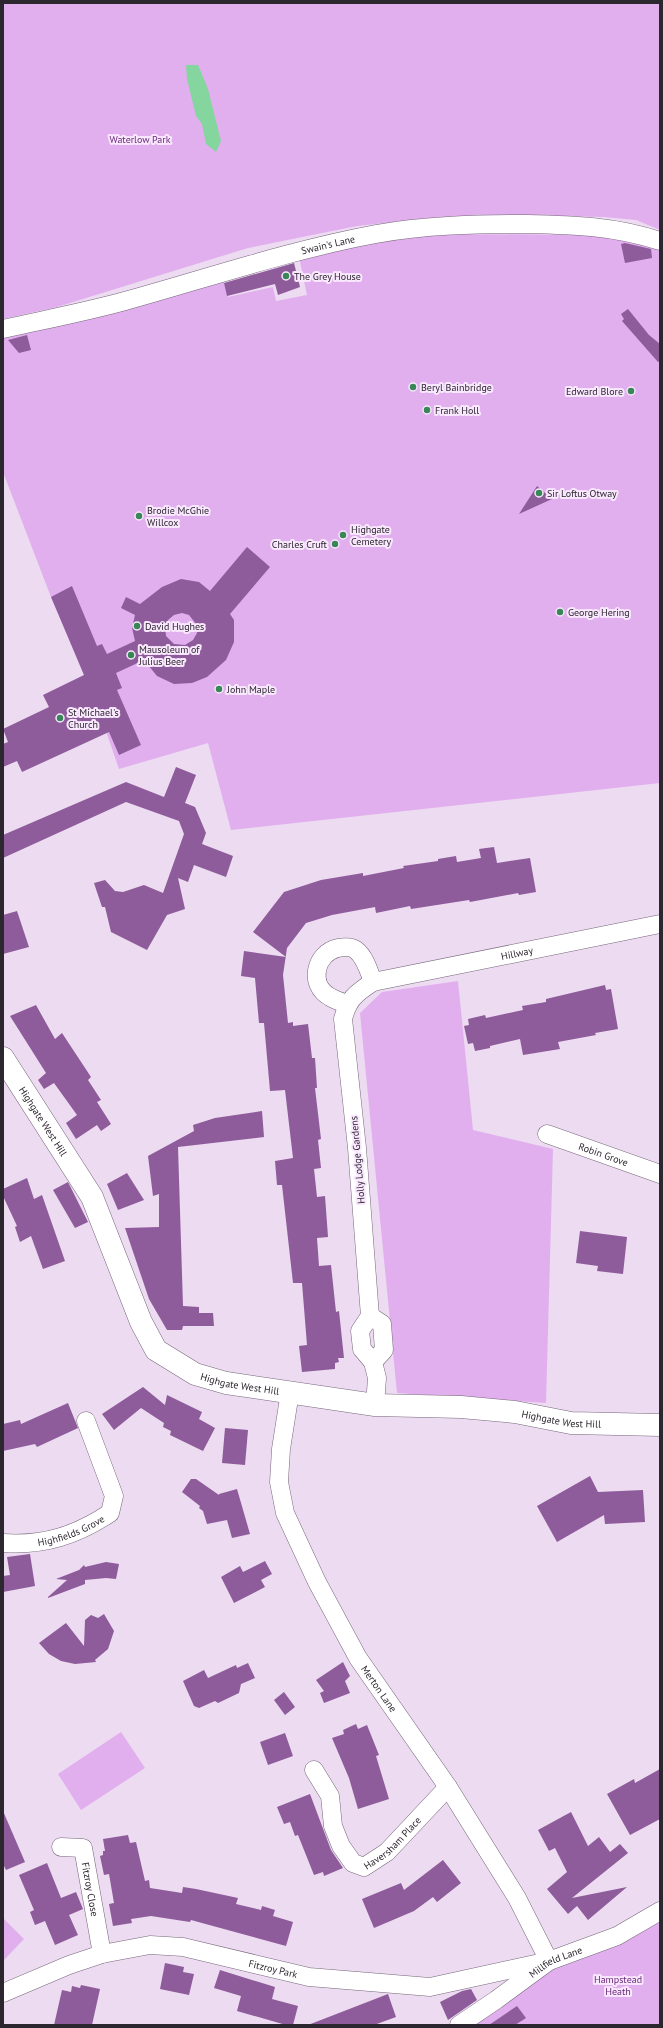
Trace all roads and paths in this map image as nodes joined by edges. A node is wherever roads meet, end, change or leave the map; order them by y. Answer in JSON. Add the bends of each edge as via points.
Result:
{"nodes":[{"id":1,"x":660,"y":241,"type":"edge"},
{"id":2,"x":3,"y":329,"type":"edge"},
{"id":3,"x":660,"y":924,"type":"edge"},
{"id":4,"x":373,"y":982,"type":"junction"},
{"id":5,"x":347,"y":1004,"type":"junction"},
{"id":6,"x":3,"y":1058,"type":"edge"},
{"id":7,"x":547,"y":1134,"type":"dead end"},
{"id":8,"x":660,"y":1174,"type":"edge"},
{"id":9,"x":290,"y":1392,"type":"junction"},
{"id":10,"x":375,"y":1405,"type":"junction"},
{"id":11,"x":86,"y":1421,"type":"dead end"},
{"id":12,"x":660,"y":1425,"type":"edge"},
{"id":13,"x":3,"y":1543,"type":"edge"},
{"id":14,"x":314,"y":1770,"type":"dead end"},
{"id":15,"x":448,"y":1788,"type":"junction"},
{"id":16,"x":61,"y":1847,"type":"dead end"},
{"id":17,"x":660,"y":1911,"type":"edge"},
{"id":18,"x":102,"y":1954,"type":"junction"},
{"id":19,"x":549,"y":1961,"type":"junction"},
{"id":20,"x":3,"y":1993,"type":"edge"},
{"id":21,"x":459,"y":2025,"type":"edge"}],
"edges":[{"from":1,"to":2,"type":"street","name":"Swain's Lane","via":[[621,230],[576,225],[497,224],[377,234],[310,248],[122,301]]},
{"from":3,"to":4,"type":"street","name":"Hillway"},
{"from":4,"to":5,"type":"street","via":[[358,992]]},
{"from":4,"to":5,"type":"street","via":[[362,956],[354,949],[344,947],[328,951],[318,962],[317,979],[324,993]]},
{"from":5,"to":10,"type":"street","name":"Holly Lodge Gardens","via":[[343,1019],[370,1316],[360,1331],[362,1350],[373,1362],[377,1378]]},
{"from":6,"to":9,"type":"street","name":"Highgate West Hill","via":[[92,1197],[140,1322],[156,1350],[195,1374],[226,1383]]},
{"from":7,"to":8,"type":"street","name":"Robin Grove"},
{"from":9,"to":10,"type":"street","name":"Highgate West Hill"},
{"from":9,"to":15,"type":"street","name":"Merton Lane","via":[[281,1449],[279,1482],[285,1513],[317,1582],[358,1658]]},
{"from":10,"to":12,"type":"street","name":"Highgate West Hill","via":[[462,1407],[515,1412],[571,1423]]},
{"from":11,"to":13,"type":"street","name":"Highfields Grove","via":[[114,1496],[110,1513],[88,1527],[61,1537],[25,1544]]},
{"from":14,"to":15,"type":"street","name":"Haversham Place","via":[[330,1796],[333,1826],[341,1846],[353,1864],[364,1867],[388,1852]]},
{"from":15,"to":19,"type":"street","name":"Merton Lane","via":[[517,1898]]},
{"from":16,"to":18,"type":"street","name":"Fitzroy Close","via":[[83,1848]]},
{"from":17,"to":19,"type":"street","name":"Millfield Lane","via":[[617,1936]]},
{"from":18,"to":19,"type":"street","name":"Fitzroy Park","via":[[150,1945],[184,1947],[309,1977],[430,1987]]},
{"from":18,"to":20,"type":"street","name":"Fitzroy Park"},
{"from":19,"to":21,"type":"street","name":"Millfield Lane"}]}
